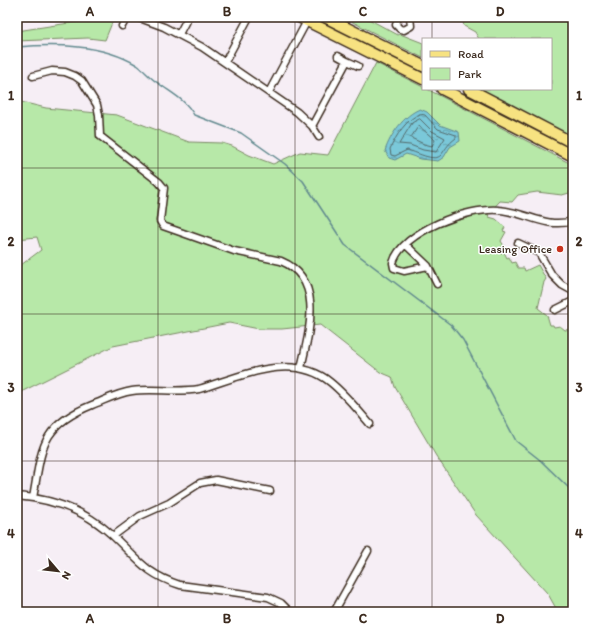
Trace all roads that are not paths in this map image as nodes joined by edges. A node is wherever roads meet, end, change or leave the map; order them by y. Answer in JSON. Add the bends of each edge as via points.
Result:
{"nodes":[{"id":1,"x":127,"y":17,"type":"edge"},
{"id":2,"x":137,"y":17,"type":"edge"},
{"id":3,"x":188,"y":17,"type":"edge"},
{"id":4,"x":249,"y":17,"type":"edge"},
{"id":5,"x":325,"y":17,"type":"edge"},
{"id":6,"x":398,"y":17,"type":"edge"},
{"id":7,"x":410,"y":17,"type":"edge"},
{"id":8,"x":303,"y":19,"type":"edge"},
{"id":9,"x":122,"y":26,"type":"dead end"},
{"id":10,"x":179,"y":34,"type":"junction"},
{"id":11,"x":338,"y":56,"type":"dead end"},
{"id":12,"x":402,"y":56,"type":"junction"},
{"id":13,"x":347,"y":60,"type":"junction"},
{"id":14,"x":225,"y":62,"type":"junction"},
{"id":15,"x":358,"y":66,"type":"dead end"},
{"id":16,"x":397,"y":66,"type":"junction"},
{"id":17,"x":422,"y":66,"type":"edge"},
{"id":18,"x":33,"y":76,"type":"dead end"},
{"id":19,"x":422,"y":78,"type":"edge"},
{"id":20,"x":444,"y":90,"type":"edge"},
{"id":21,"x":471,"y":90,"type":"edge"},
{"id":22,"x":270,"y":92,"type":"junction"},
{"id":23,"x":312,"y":126,"type":"junction"},
{"id":24,"x":320,"y":137,"type":"dead end"},
{"id":25,"x":573,"y":143,"type":"edge"},
{"id":26,"x":573,"y":156,"type":"edge"},
{"id":27,"x":573,"y":221,"type":"edge"},
{"id":28,"x":518,"y":242,"type":"dead end"},
{"id":29,"x":406,"y":245,"type":"junction"},
{"id":30,"x":428,"y":266,"type":"junction"},
{"id":31,"x":436,"y":284,"type":"dead end"},
{"id":32,"x":573,"y":291,"type":"edge"},
{"id":33,"x":573,"y":301,"type":"edge"},
{"id":34,"x":555,"y":310,"type":"dead end"},
{"id":35,"x":301,"y":368,"type":"junction"},
{"id":36,"x":370,"y":424,"type":"dead end"},
{"id":37,"x":270,"y":491,"type":"dead end"},
{"id":38,"x":17,"y":496,"type":"edge"},
{"id":39,"x":33,"y":498,"type":"junction"},
{"id":40,"x":113,"y":536,"type":"junction"},
{"id":41,"x":368,"y":551,"type":"dead end"},
{"id":42,"x":290,"y":612,"type":"edge"},
{"id":43,"x":334,"y":612,"type":"edge"}],
"edges":[{"from":1,"to":9,"type":"street"},
{"from":2,"to":10,"type":"street"},
{"from":3,"to":10,"type":"street"},
{"from":4,"to":14,"type":"street"},
{"from":5,"to":12,"type":"main road"},
{"from":6,"to":7,"type":"street","via":[[396,25],[404,30],[411,26]]},
{"from":8,"to":16,"type":"main road"},
{"from":8,"to":22,"type":"street"},
{"from":10,"to":14,"type":"street"},
{"from":11,"to":13,"type":"street"},
{"from":12,"to":16,"type":"main road"},
{"from":12,"to":17,"type":"main road"},
{"from":13,"to":15,"type":"street"},
{"from":13,"to":23,"type":"street"},
{"from":14,"to":22,"type":"street"},
{"from":16,"to":19,"type":"main road"},
{"from":18,"to":35,"type":"street","via":[[52,71],[65,72],[82,81],[96,105],[100,136],[164,188],[160,221],[163,226],[234,251],[281,261],[301,275],[311,296],[309,333]]},
{"from":20,"to":26,"type":"main road"},
{"from":21,"to":25,"type":"main road"},
{"from":22,"to":23,"type":"street"},
{"from":23,"to":24,"type":"street"},
{"from":27,"to":29,"type":"street","via":[[551,224],[500,210],[476,212],[436,224],[422,231]]},
{"from":28,"to":32,"type":"street","via":[[539,253],[552,274],[562,285]]},
{"from":29,"to":30,"type":"street"},
{"from":29,"to":30,"type":"street","via":[[394,259],[394,268],[404,271]]},
{"from":30,"to":31,"type":"street"},
{"from":33,"to":34,"type":"street"},
{"from":35,"to":36,"type":"street","via":[[330,382]]},
{"from":35,"to":39,"type":"street","via":[[278,367],[186,391],[132,391],[73,413],[63,419],[46,438]]},
{"from":37,"to":40,"type":"street","via":[[216,480],[200,483],[169,503],[140,516]]},
{"from":38,"to":39,"type":"street"},
{"from":39,"to":40,"type":"street","via":[[72,508]]},
{"from":40,"to":42,"type":"street","via":[[148,571],[169,581],[180,585],[268,597]]},
{"from":41,"to":43,"type":"street"}]}
